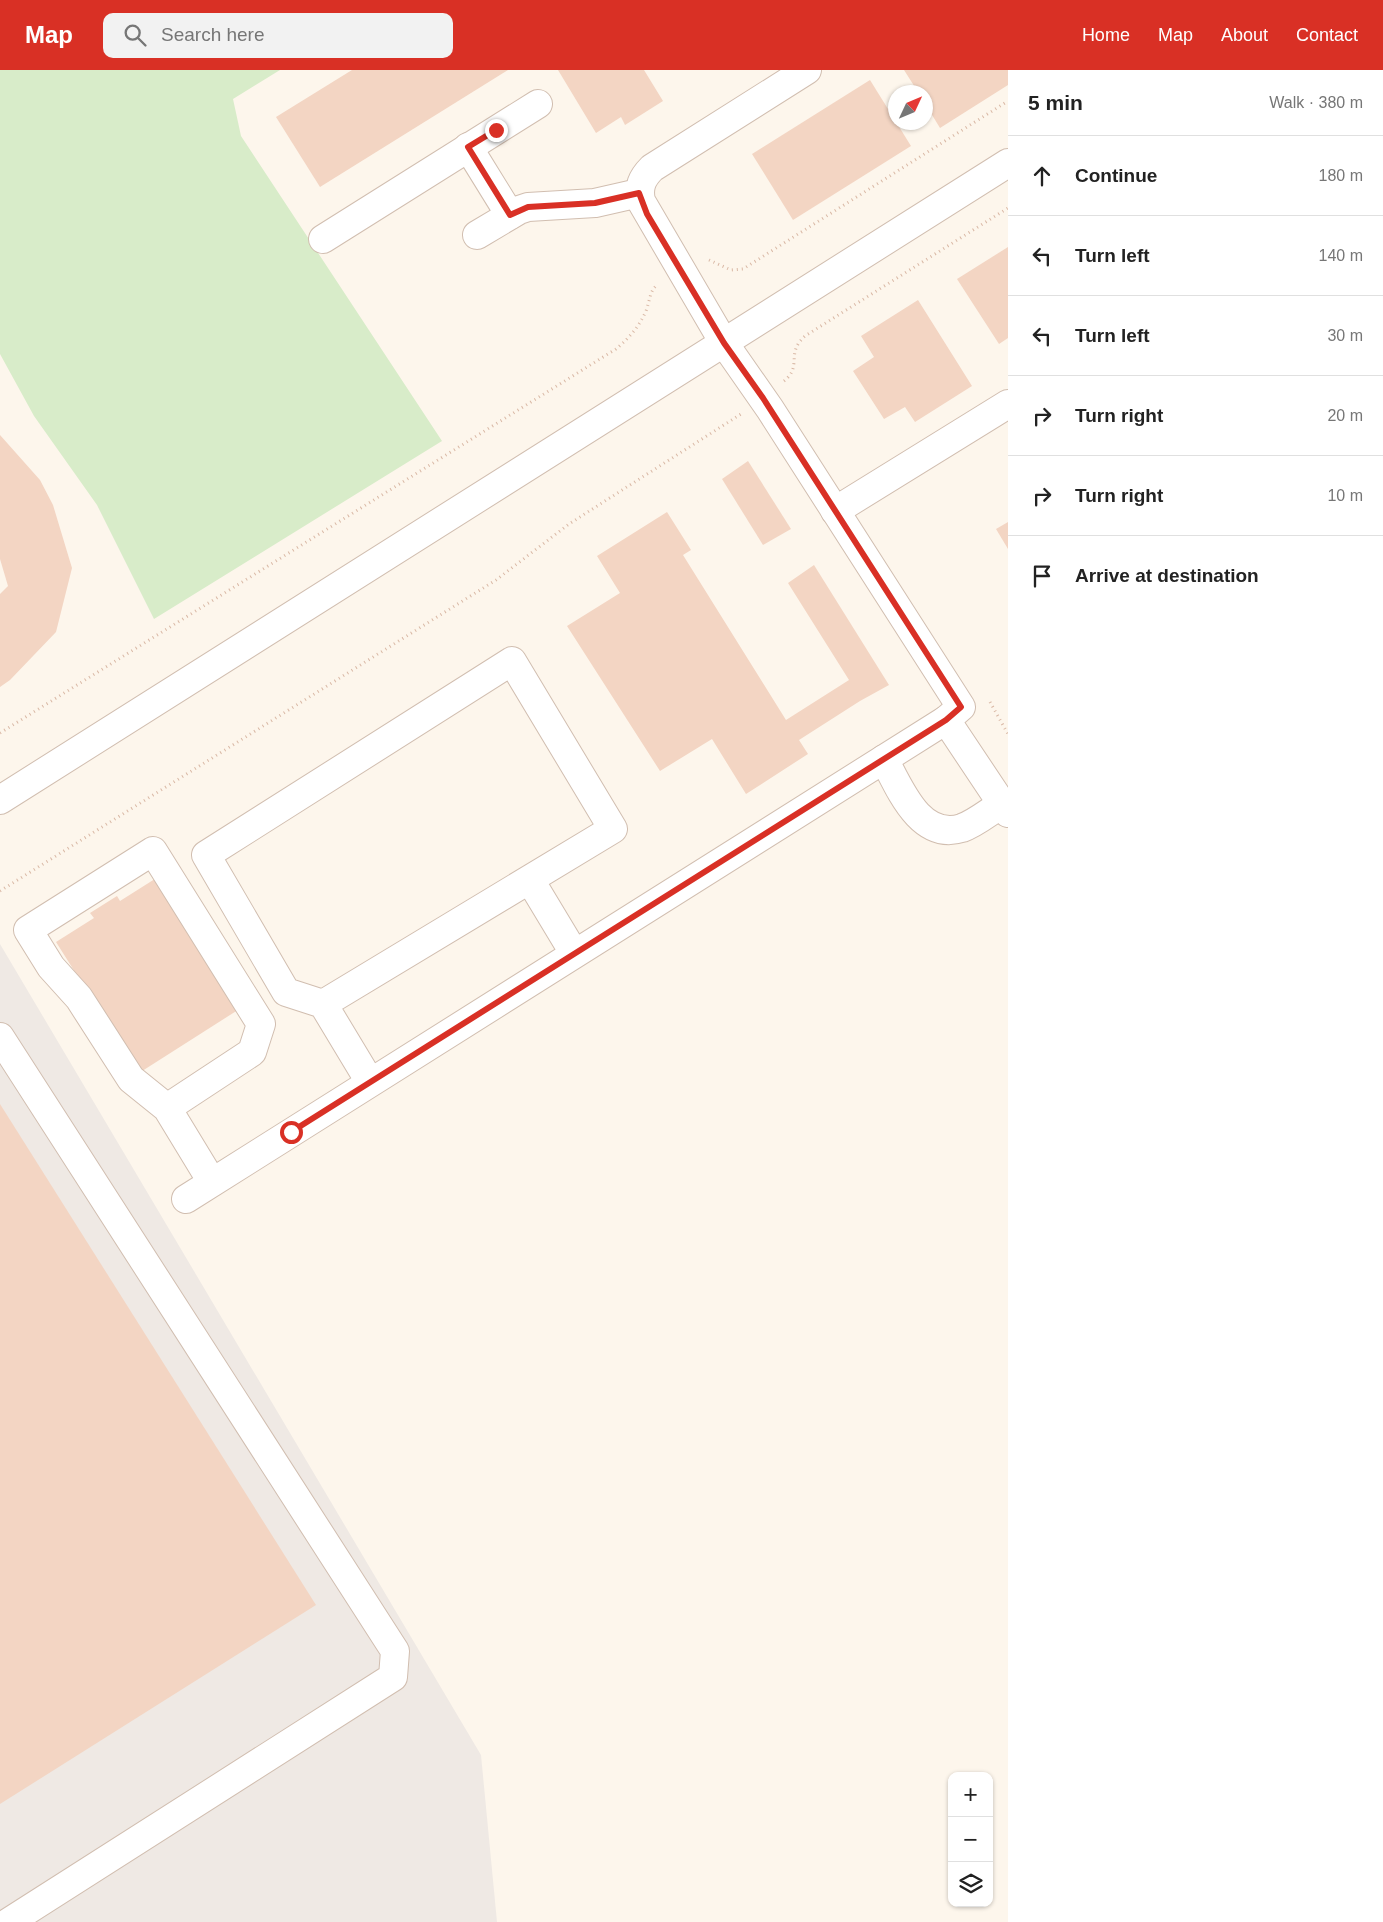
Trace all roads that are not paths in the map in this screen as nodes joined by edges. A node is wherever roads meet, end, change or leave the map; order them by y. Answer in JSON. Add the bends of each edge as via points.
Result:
{"nodes":[{"id":1,"x":807,"y":70,"type":"edge"},
{"id":2,"x":538,"y":104,"type":"dead end"},
{"id":3,"x":468,"y":147,"type":"junction"},
{"id":4,"x":1008,"y":163,"type":"edge"},
{"id":5,"x":639,"y":193,"type":"junction"},
{"id":6,"x":510,"y":215,"type":"junction"},
{"id":7,"x":477,"y":236,"type":"dead end"},
{"id":8,"x":323,"y":239,"type":"dead end"},
{"id":9,"x":724,"y":343,"type":"junction"},
{"id":10,"x":1008,"y":404,"type":"edge"},
{"id":11,"x":835,"y":511,"type":"junction"},
{"id":12,"x":946,"y":720,"type":"junction"},
{"id":13,"x":884,"y":759,"type":"junction"},
{"id":14,"x":0,"y":800,"type":"edge"},
{"id":15,"x":1005,"y":808,"type":"edge"},
{"id":16,"x":530,"y":880,"type":"junction"},
{"id":17,"x":574,"y":953,"type":"junction"},
{"id":18,"x":323,"y":1004,"type":"junction"},
{"id":19,"x":0,"y":1037,"type":"edge"},
{"id":20,"x":370,"y":1082,"type":"junction"},
{"id":21,"x":167,"y":1108,"type":"junction"},
{"id":22,"x":212,"y":1182,"type":"junction"},
{"id":23,"x":186,"y":1199,"type":"dead end"},
{"id":24,"x":10,"y":1922,"type":"edge"}],
"edges":[{"from":1,"to":5,"type":"street","via":[[652,168],[644,176]]},
{"from":2,"to":3,"type":"street"},
{"from":3,"to":6,"type":"street"},
{"from":3,"to":8,"type":"street"},
{"from":4,"to":9,"type":"street"},
{"from":5,"to":6,"type":"street","via":[[595,203],[528,207]]},
{"from":5,"to":9,"type":"street","via":[[647,214]]},
{"from":6,"to":7,"type":"street"},
{"from":9,"to":11,"type":"street"},
{"from":9,"to":14,"type":"street"},
{"from":10,"to":11,"type":"street"},
{"from":11,"to":12,"type":"street","via":[[961,707]]},
{"from":12,"to":13,"type":"street"},
{"from":12,"to":15,"type":"street"},
{"from":13,"to":15,"type":"street","via":[[916,815],[937,830],[965,827]]},
{"from":13,"to":17,"type":"street"},
{"from":16,"to":17,"type":"street"},
{"from":16,"to":18,"type":"street"},
{"from":16,"to":18,"type":"street","via":[[613,828],[512,661],[206,855],[286,992]]},
{"from":17,"to":20,"type":"street"},
{"from":18,"to":20,"type":"street"},
{"from":19,"to":24,"type":"street","via":[[395,1651],[393,1677]]},
{"from":20,"to":22,"type":"street"},
{"from":21,"to":21,"type":"street","via":[[132,1079],[79,998],[51,968],[28,930],[153,851],[261,1024],[252,1052]]},
{"from":21,"to":22,"type":"street"},
{"from":22,"to":23,"type":"street"}]}
